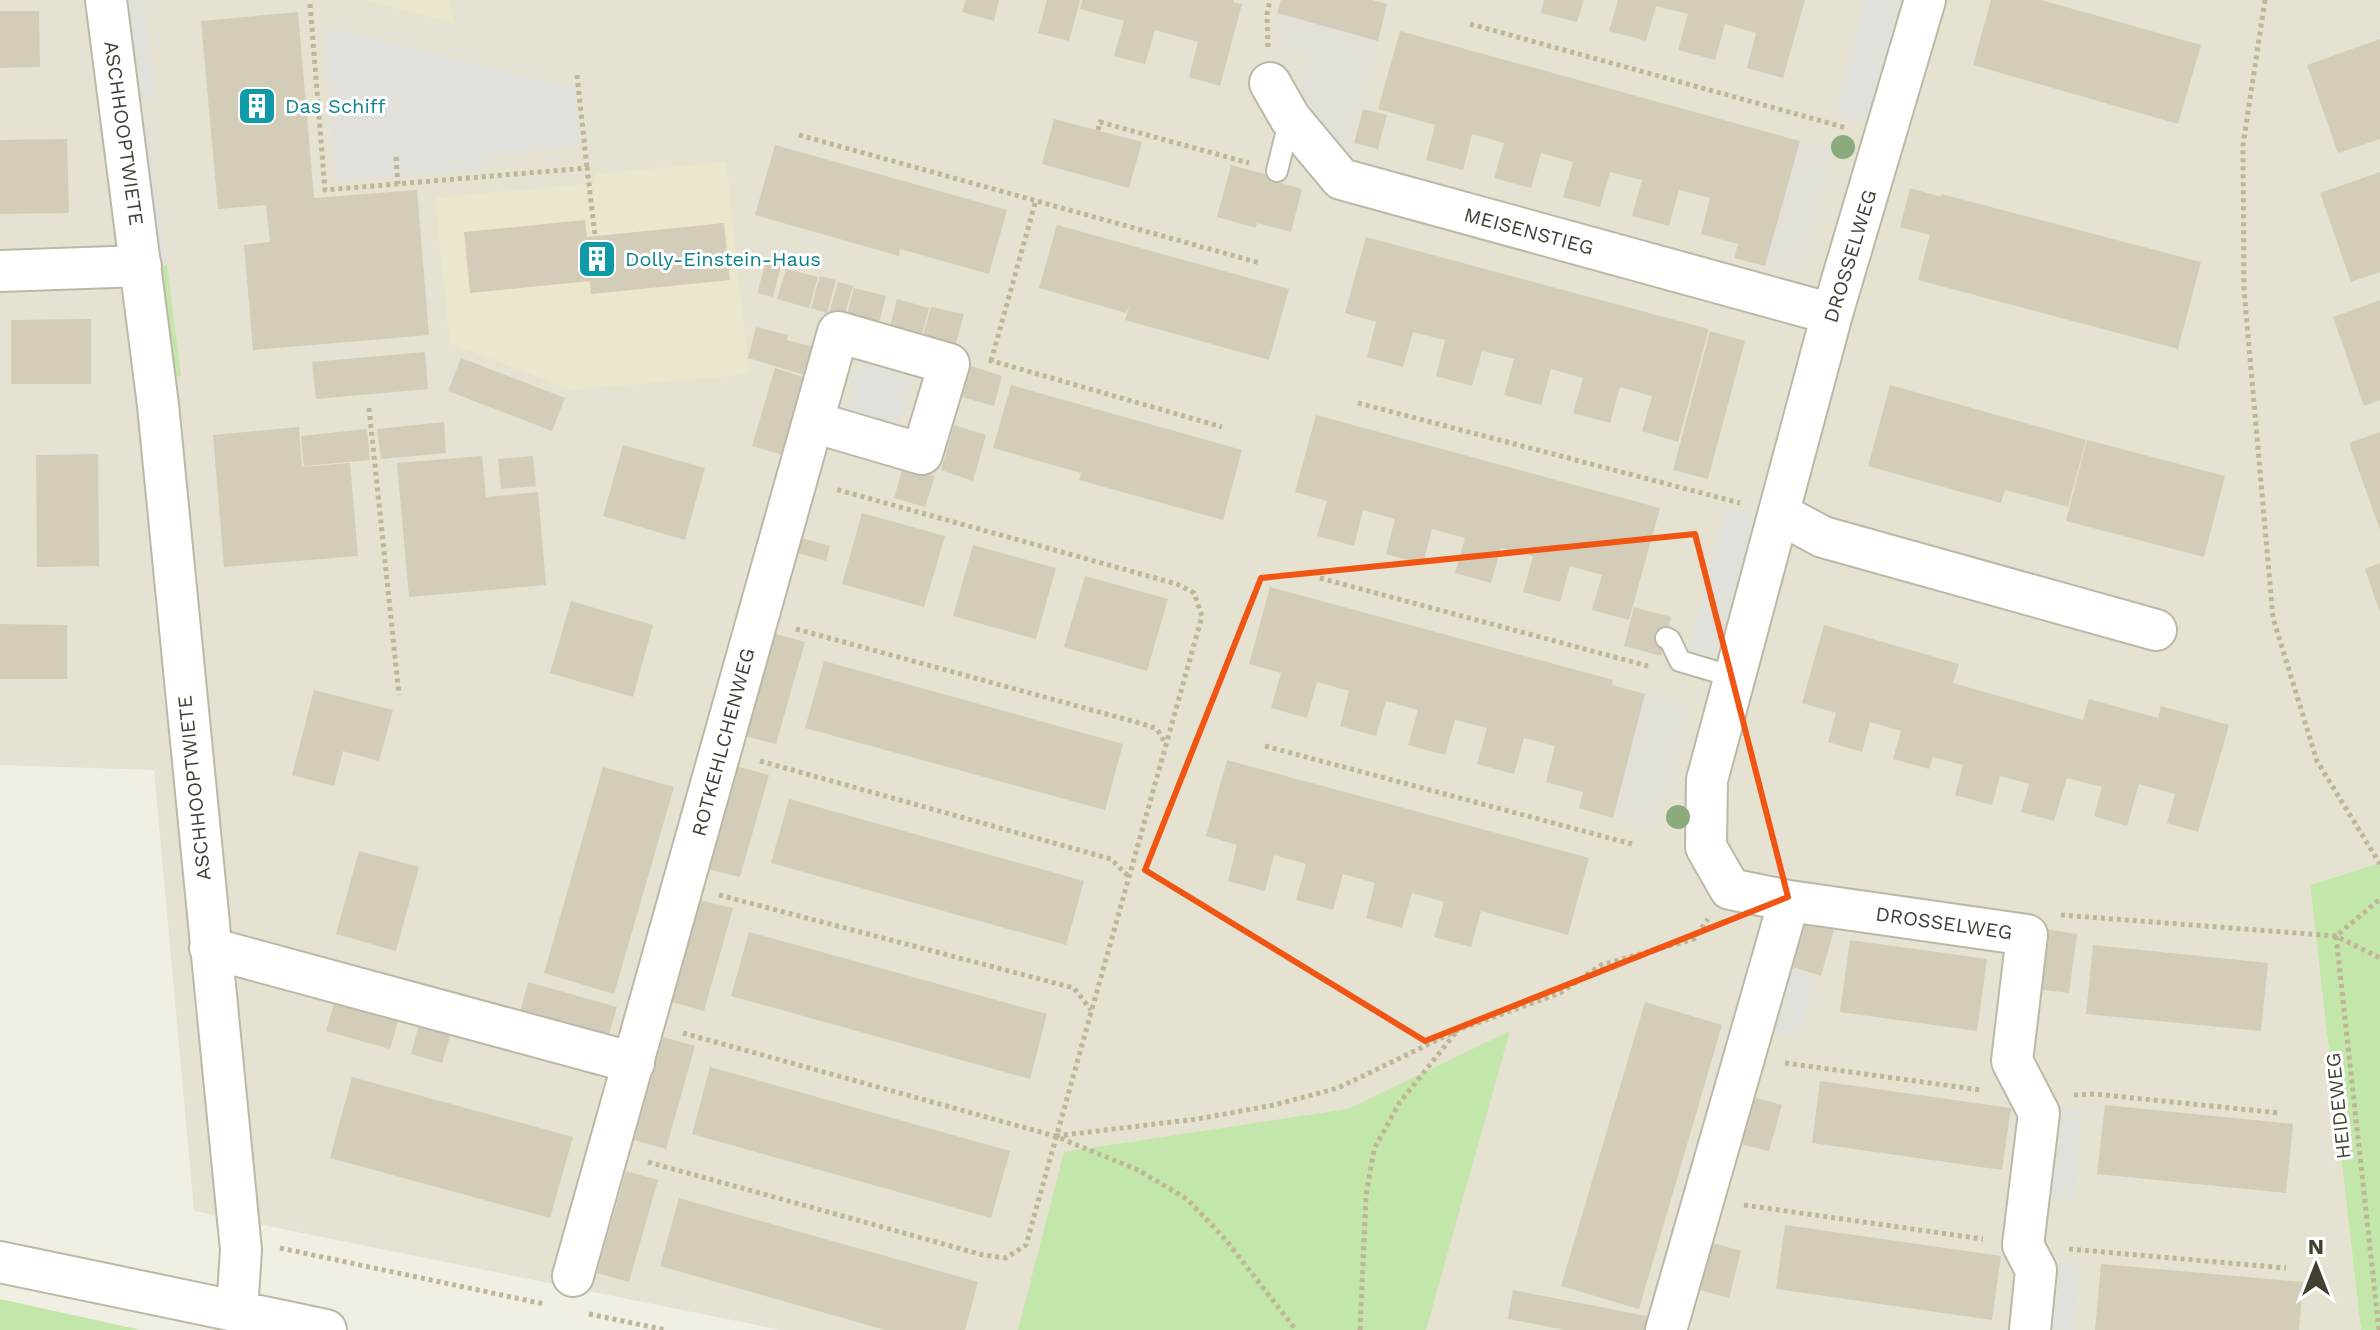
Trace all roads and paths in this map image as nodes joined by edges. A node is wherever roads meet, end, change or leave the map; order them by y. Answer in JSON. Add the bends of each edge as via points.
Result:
{"nodes":[{"id":1,"x":106,"y":0,"type":"edge"},
{"id":2,"x":1925,"y":0,"type":"edge"},
{"id":3,"x":2265,"y":0,"type":"edge"},
{"id":4,"x":310,"y":4,"type":"dead end"},
{"id":5,"x":1470,"y":24,"type":"dead end"},
{"id":6,"x":577,"y":75,"type":"dead end"},
{"id":7,"x":1270,"y":83,"type":"dead end"},
{"id":8,"x":1290,"y":118,"type":"junction"},
{"id":9,"x":1098,"y":130,"type":"dead end"},
{"id":10,"x":799,"y":135,"type":"dead end"},
{"id":11,"x":1885,"y":139,"type":"junction"},
{"id":12,"x":396,"y":157,"type":"dead end"},
{"id":13,"x":587,"y":168,"type":"junction"},
{"id":14,"x":1277,"y":171,"type":"joint"},
{"id":15,"x":398,"y":184,"type":"junction"},
{"id":16,"x":1036,"y":200,"type":"junction"},
{"id":17,"x":595,"y":235,"type":"dead end"},
{"id":18,"x":1260,"y":263,"type":"dead end"},
{"id":19,"x":141,"y":266,"type":"junction"},
{"id":20,"x":0,"y":271,"type":"edge"},
{"id":21,"x":1832,"y":314,"type":"junction"},
{"id":22,"x":991,"y":361,"type":"junction"},
{"id":23,"x":949,"y":364,"type":"junction"},
{"id":24,"x":1358,"y":403,"type":"dead end"},
{"id":25,"x":369,"y":408,"type":"dead end"},
{"id":26,"x":813,"y":422,"type":"junction"},
{"id":27,"x":1222,"y":427,"type":"dead end"},
{"id":28,"x":798,"y":479,"type":"junction"},
{"id":29,"x":1780,"y":514,"type":"junction"},
{"id":30,"x":1320,"y":578,"type":"dead end"},
{"id":31,"x":756,"y":618,"type":"junction"},
{"id":32,"x":2156,"y":630,"type":"dead end"},
{"id":33,"x":1666,"y":638,"type":"dead end"},
{"id":34,"x":1654,"y":668,"type":"dead end"},
{"id":35,"x":1734,"y":677,"type":"junction"},
{"id":36,"x":399,"y":695,"type":"dead end"},
{"id":37,"x":1166,"y":745,"type":"junction"},
{"id":38,"x":1265,"y":746,"type":"dead end"},
{"id":39,"x":720,"y":751,"type":"junction"},
{"id":40,"x":1632,"y":844,"type":"dead end"},
{"id":41,"x":2380,"y":864,"type":"edge"},
{"id":42,"x":1129,"y":877,"type":"junction"},
{"id":43,"x":683,"y":886,"type":"junction"},
{"id":44,"x":1730,"y":889,"type":"junction"},
{"id":45,"x":2380,"y":899,"type":"edge"},
{"id":46,"x":1789,"y":901,"type":"junction"},
{"id":47,"x":2027,"y":935,"type":"junction"},
{"id":48,"x":2336,"y":936,"type":"junction"},
{"id":49,"x":210,"y":948,"type":"junction"},
{"id":50,"x":2380,"y":958,"type":"edge"},
{"id":51,"x":1091,"y":1010,"type":"junction"},
{"id":52,"x":646,"y":1023,"type":"junction"},
{"id":53,"x":1458,"y":1030,"type":"junction"},
{"id":54,"x":1744,"y":1057,"type":"junction"},
{"id":55,"x":634,"y":1063,"type":"junction"},
{"id":56,"x":2031,"y":1097,"type":"junction"},
{"id":57,"x":2280,"y":1113,"type":"dead end"},
{"id":58,"x":1055,"y":1136,"type":"junction"},
{"id":59,"x":608,"y":1151,"type":"junction"},
{"id":60,"x":1703,"y":1199,"type":"junction"},
{"id":61,"x":2023,"y":1245,"type":"junction"},
{"id":62,"x":241,"y":1250,"type":"junction"},
{"id":63,"x":0,"y":1262,"type":"edge"},
{"id":64,"x":2286,"y":1268,"type":"dead end"},
{"id":65,"x":574,"y":1293,"type":"joint"},
{"id":66,"x":545,"y":1304,"type":"dead end"},
{"id":67,"x":237,"y":1311,"type":"junction"},
{"id":68,"x":326,"y":1330,"type":"edge"},
{"id":69,"x":666,"y":1330,"type":"edge"},
{"id":70,"x":1296,"y":1330,"type":"edge"},
{"id":71,"x":1360,"y":1330,"type":"edge"},
{"id":72,"x":1666,"y":1330,"type":"edge"},
{"id":73,"x":2030,"y":1330,"type":"edge"},
{"id":74,"x":2379,"y":1330,"type":"edge"}],
"edges":[{"from":1,"to":19,"type":"street","name":"ASCHHOOPTWIETE"},
{"from":2,"to":11,"type":"street","name":"DROSSELWEG"},
{"from":3,"to":41,"type":"path","via":[[2243,145],[2244,290],[2273,618],[2317,761]]},
{"from":4,"to":15,"type":"path","via":[[325,190]]},
{"from":5,"to":11,"type":"path"},
{"from":6,"to":13,"type":"path"},
{"from":7,"to":8,"type":"street","name":"MEISENSTIEG"},
{"from":8,"to":14,"type":"lane"},
{"from":8,"to":21,"type":"street","name":"MEISENSTIEG","via":[[1341,179]]},
{"from":9,"to":14,"type":"path","via":[[1100,122]]},
{"from":10,"to":16,"type":"path"},
{"from":11,"to":21,"type":"street","name":"DROSSELWEG"},
{"from":12,"to":15,"type":"path"},
{"from":13,"to":15,"type":"path"},
{"from":13,"to":17,"type":"path"},
{"from":16,"to":18,"type":"path"},
{"from":16,"to":22,"type":"path"},
{"from":19,"to":20,"type":"street"},
{"from":19,"to":49,"type":"street","name":"ASCHHOOPTWIETE"},
{"from":21,"to":29,"type":"street","name":"DROSSELWEG"},
{"from":22,"to":23,"type":"path","via":[[962,353]]},
{"from":22,"to":27,"type":"path"},
{"from":23,"to":26,"type":"street","via":[[922,454]]},
{"from":23,"to":26,"type":"street","name":"ROTKEHLCHENWEG","via":[[838,332]]},
{"from":24,"to":29,"type":"path"},
{"from":25,"to":36,"type":"path"},
{"from":26,"to":28,"type":"street","name":"ROTKEHLCHENWEG"},
{"from":28,"to":31,"type":"street","name":"ROTKEHLCHENWEG"},
{"from":28,"to":37,"type":"path","via":[[1194,593],[1202,616]]},
{"from":29,"to":32,"type":"street","via":[[1823,537]]},
{"from":29,"to":35,"type":"street","name":"DROSSELWEG"},
{"from":30,"to":34,"type":"path"},
{"from":31,"to":37,"type":"path","via":[[1143,724],[1157,729]]},
{"from":31,"to":39,"type":"street","name":"ROTKEHLCHENWEG"},
{"from":33,"to":35,"type":"lane","via":[[1680,661]]},
{"from":35,"to":44,"type":"street","name":"DROSSELWEG","via":[[1707,780],[1706,847]]},
{"from":37,"to":42,"type":"path"},
{"from":38,"to":40,"type":"path"},
{"from":39,"to":42,"type":"path","via":[[1111,859]]},
{"from":39,"to":43,"type":"street","name":"ROTKEHLCHENWEG"},
{"from":42,"to":51,"type":"path"},
{"from":43,"to":51,"type":"path","via":[[1074,988]]},
{"from":43,"to":52,"type":"street","name":"ROTKEHLCHENWEG"},
{"from":44,"to":46,"type":"street","name":"DROSSELWEG"},
{"from":44,"to":53,"type":"path","via":[[1694,939],[1601,965],[1560,993]]},
{"from":45,"to":48,"type":"path"},
{"from":46,"to":47,"type":"street","name":"DROSSELWEG"},
{"from":46,"to":54,"type":"street"},
{"from":47,"to":48,"type":"path","via":[[2042,914]]},
{"from":47,"to":56,"type":"street","name":"DROSSELWEG","via":[[2012,1061]]},
{"from":48,"to":50,"type":"path"},
{"from":48,"to":74,"type":"path","name":"HEIDEWEG"},
{"from":49,"to":55,"type":"street"},
{"from":49,"to":62,"type":"street","name":"ASCHHOOPTWIETE"},
{"from":51,"to":58,"type":"path"},
{"from":52,"to":55,"type":"street","name":"ROTKEHLCHENWEG"},
{"from":52,"to":58,"type":"path"},
{"from":53,"to":58,"type":"path","via":[[1338,1088],[1274,1105]]},
{"from":53,"to":71,"type":"path","via":[[1400,1102],[1374,1149],[1366,1196]]},
{"from":54,"to":56,"type":"path"},
{"from":54,"to":60,"type":"street"},
{"from":55,"to":59,"type":"street","name":"ROTKEHLCHENWEG"},
{"from":56,"to":57,"type":"path","via":[[2094,1094]]},
{"from":56,"to":61,"type":"street","name":"DROSSELWEG","via":[[2039,1113]]},
{"from":58,"to":59,"type":"path","via":[[1026,1245],[1006,1258]]},
{"from":58,"to":70,"type":"path","via":[[1138,1170],[1187,1199]]},
{"from":59,"to":65,"type":"street","name":"ROTKEHLCHENWEG"},
{"from":60,"to":61,"type":"path"},
{"from":60,"to":72,"type":"street"},
{"from":61,"to":64,"type":"path"},
{"from":61,"to":73,"type":"street","name":"DROSSELWEG","via":[[2036,1270]]},
{"from":62,"to":66,"type":"path","via":[[272,1246]]},
{"from":62,"to":67,"type":"street","name":"ASCHHOOPTWIETE"},
{"from":63,"to":67,"type":"street"},
{"from":65,"to":69,"type":"path"},
{"from":67,"to":68,"type":"street"}]}
